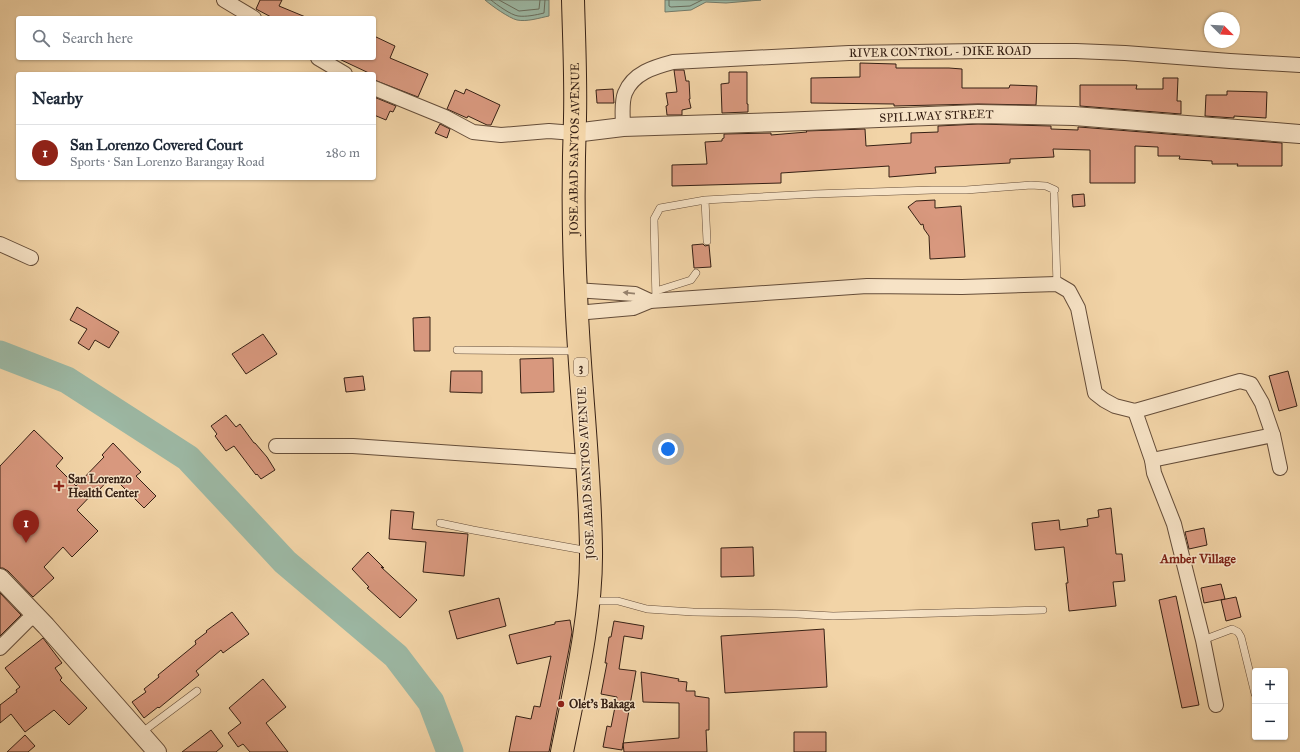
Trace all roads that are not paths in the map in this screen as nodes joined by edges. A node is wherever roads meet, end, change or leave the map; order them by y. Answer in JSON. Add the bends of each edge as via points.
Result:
{"nodes":[{"id":1,"x":224,"y":0,"type":"edge"},
{"id":2,"x":573,"y":0,"type":"edge"},
{"id":3,"x":251,"y":16,"type":"edge"},
{"id":4,"x":321,"y":60,"type":"edge"},
{"id":5,"x":1300,"y":65,"type":"edge"},
{"id":6,"x":342,"y":72,"type":"edge"},
{"id":7,"x":376,"y":89,"type":"edge"},
{"id":8,"x":574,"y":125,"type":"junction"},
{"id":9,"x":623,"y":127,"type":"junction"},
{"id":10,"x":1300,"y":134,"type":"edge"},
{"id":11,"x":705,"y":200,"type":"junction"},
{"id":12,"x":707,"y":241,"type":"dead end"},
{"id":13,"x":0,"y":244,"type":"edge"},
{"id":14,"x":30,"y":258,"type":"dead end"},
{"id":15,"x":696,"y":273,"type":"dead end"},
{"id":16,"x":1057,"y":284,"type":"junction"},
{"id":17,"x":576,"y":290,"type":"junction"},
{"id":18,"x":654,"y":298,"type":"junction"},
{"id":19,"x":576,"y":313,"type":"junction"},
{"id":20,"x":457,"y":350,"type":"dead end"},
{"id":21,"x":579,"y":350,"type":"junction"},
{"id":22,"x":1135,"y":411,"type":"junction"},
{"id":23,"x":1273,"y":435,"type":"junction"},
{"id":24,"x":276,"y":446,"type":"dead end"},
{"id":25,"x":1152,"y":460,"type":"junction"},
{"id":26,"x":587,"y":462,"type":"junction"},
{"id":27,"x":1280,"y":468,"type":"dead end"},
{"id":28,"x":440,"y":523,"type":"dead end"},
{"id":29,"x":591,"y":551,"type":"junction"},
{"id":30,"x":0,"y":578,"type":"edge"},
{"id":31,"x":588,"y":601,"type":"junction"},
{"id":32,"x":1043,"y":610,"type":"dead end"},
{"id":33,"x":36,"y":615,"type":"junction"},
{"id":34,"x":1203,"y":640,"type":"junction"},
{"id":35,"x":0,"y":648,"type":"edge"},
{"id":36,"x":1252,"y":682,"type":"edge"},
{"id":37,"x":197,"y":691,"type":"dead end"},
{"id":38,"x":1216,"y":705,"type":"dead end"},
{"id":39,"x":141,"y":733,"type":"junction"},
{"id":40,"x":157,"y":752,"type":"edge"},
{"id":41,"x":562,"y":752,"type":"edge"}],
"edges":[{"from":1,"to":3,"type":"street"},
{"from":2,"to":8,"type":"highway","name":"JOSE ABAD SANTOS AVENUE","number":"3"},
{"from":4,"to":6,"type":"street"},
{"from":5,"to":9,"type":"street","name":"RIVER CONTROL - DIKE ROAD","via":[[1076,51],[849,53],[673,62],[655,66],[632,81],[625,93],[622,107]]},
{"from":7,"to":8,"type":"street","via":[[473,132],[501,135],[549,131]]},
{"from":8,"to":9,"type":"street","name":"SPILLWAY STREET"},
{"from":8,"to":17,"type":"highway","name":"JOSE ABAD SANTOS AVENUE","number":"3"},
{"from":9,"to":10,"type":"street","name":"SPILLWAY STREET","via":[[978,114],[1074,116]]},
{"from":11,"to":12,"type":"lane"},
{"from":11,"to":16,"type":"lane","via":[[1046,186],[1055,190]]},
{"from":11,"to":18,"type":"lane","via":[[660,208],[654,219]]},
{"from":13,"to":14,"type":"street"},
{"from":15,"to":18,"type":"lane","via":[[691,280]]},
{"from":16,"to":18,"type":"street","via":[[867,286]]},
{"from":16,"to":22,"type":"street","via":[[1069,291],[1078,308],[1095,393],[1115,406]]},
{"from":18,"to":17,"type":"street","one_way":true,"via":[[635,294]]},
{"from":17,"to":19,"type":"highway","name":"JOSE ABAD SANTOS AVENUE","number":"3"},
{"from":18,"to":19,"type":"street","via":[[633,308]]},
{"from":19,"to":21,"type":"highway","name":"JOSE ABAD SANTOS AVENUE","number":"3"},
{"from":20,"to":21,"type":"lane"},
{"from":21,"to":26,"type":"highway","name":"JOSE ABAD SANTOS AVENUE","number":"3"},
{"from":22,"to":23,"type":"street","via":[[1240,381],[1251,384],[1262,403]]},
{"from":22,"to":25,"type":"street"},
{"from":23,"to":25,"type":"street"},
{"from":23,"to":27,"type":"street"},
{"from":24,"to":26,"type":"street","via":[[353,446]]},
{"from":25,"to":34,"type":"street","via":[[1154,473],[1174,524]]},
{"from":26,"to":29,"type":"highway","name":"JOSE ABAD SANTOS AVENUE","number":"3"},
{"from":28,"to":29,"type":"lane"},
{"from":29,"to":31,"type":"highway","name":"JOSE ABAD SANTOS AVENUE","number":"3"},
{"from":30,"to":33,"type":"street"},
{"from":31,"to":32,"type":"lane","via":[[618,601],[647,608],[693,612],[833,616]]},
{"from":31,"to":41,"type":"highway","name":"JOSE ABAD SANTOS AVENUE","number":"3","via":[[583,644]]},
{"from":33,"to":35,"type":"street"},
{"from":33,"to":39,"type":"street"},
{"from":34,"to":36,"type":"lane","via":[[1232,629],[1238,632]]},
{"from":34,"to":38,"type":"street"},
{"from":37,"to":39,"type":"lane"},
{"from":39,"to":40,"type":"street"}]}
